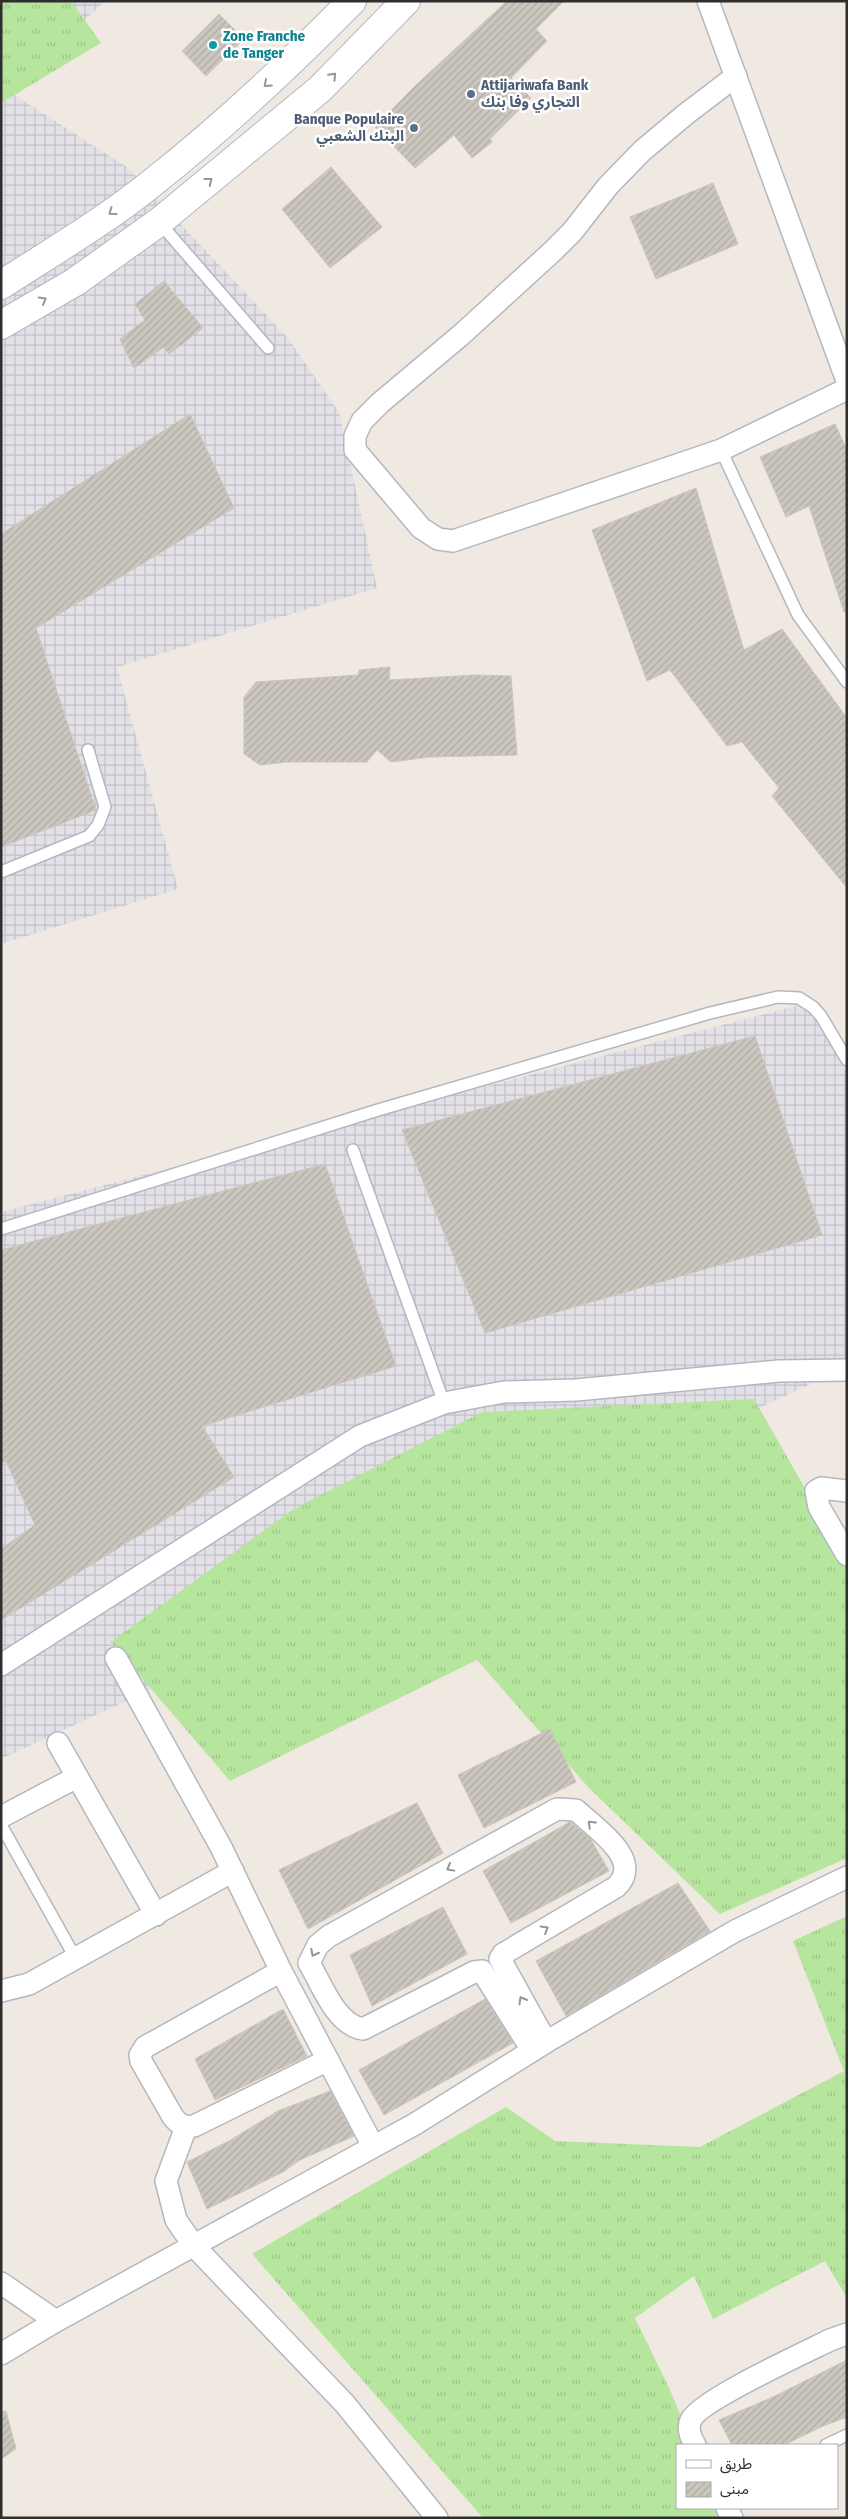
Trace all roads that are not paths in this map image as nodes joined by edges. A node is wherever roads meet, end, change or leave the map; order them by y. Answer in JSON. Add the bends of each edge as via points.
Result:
{"nodes":[{"id":1,"x":352,"y":1,"type":"edge"},
{"id":2,"x":406,"y":1,"type":"edge"},
{"id":3,"x":708,"y":1,"type":"edge"},
{"id":4,"x":736,"y":76,"type":"junction"},
{"id":5,"x":211,"y":133,"type":"junction"},
{"id":6,"x":234,"y":162,"type":"junction"},
{"id":7,"x":159,"y":222,"type":"junction"},
{"id":8,"x":1,"y":285,"type":"edge"},
{"id":9,"x":1,"y":325,"type":"edge"},
{"id":10,"x":268,"y":348,"type":"dead end"},
{"id":11,"x":847,"y":381,"type":"edge"},
{"id":12,"x":847,"y":389,"type":"edge"},
{"id":13,"x":721,"y":450,"type":"junction"},
{"id":14,"x":847,"y":682,"type":"edge"},
{"id":15,"x":88,"y":750,"type":"dead end"},
{"id":16,"x":1,"y":872,"type":"edge"},
{"id":17,"x":847,"y":1060,"type":"edge"},
{"id":18,"x":353,"y":1150,"type":"dead end"},
{"id":19,"x":1,"y":1229,"type":"edge"},
{"id":20,"x":847,"y":1370,"type":"edge"},
{"id":21,"x":444,"y":1402,"type":"junction"},
{"id":22,"x":847,"y":1491,"type":"edge"},
{"id":23,"x":847,"y":1555,"type":"edge"},
{"id":24,"x":116,"y":1658,"type":"dead end"},
{"id":25,"x":1,"y":1665,"type":"edge"},
{"id":26,"x":58,"y":1743,"type":"dead end"},
{"id":27,"x":78,"y":1778,"type":"junction"},
{"id":28,"x":1,"y":1817,"type":"edge"},
{"id":29,"x":1,"y":1825,"type":"edge"},
{"id":30,"x":233,"y":1871,"type":"junction"},
{"id":31,"x":847,"y":1877,"type":"edge"},
{"id":32,"x":156,"y":1915,"type":"junction"},
{"id":33,"x":76,"y":1959,"type":"junction"},
{"id":34,"x":281,"y":1971,"type":"junction"},
{"id":35,"x":1,"y":1990,"type":"edge"},
{"id":36,"x":539,"y":2046,"type":"junction"},
{"id":37,"x":328,"y":2060,"type":"junction"},
{"id":38,"x":186,"y":2128,"type":"junction"},
{"id":39,"x":373,"y":2146,"type":"junction"},
{"id":40,"x":194,"y":2246,"type":"junction"},
{"id":41,"x":1,"y":2283,"type":"edge"},
{"id":42,"x":56,"y":2321,"type":"junction"},
{"id":43,"x":847,"y":2334,"type":"edge"},
{"id":44,"x":1,"y":2354,"type":"edge"},
{"id":45,"x":847,"y":2435,"type":"edge"},
{"id":46,"x":695,"y":2444,"type":"edge"},
{"id":47,"x":828,"y":2444,"type":"edge"},
{"id":48,"x":437,"y":2518,"type":"edge"}],
"edges":[{"from":1,"to":5,"type":"street","one_way":true,"via":[[292,61]]},
{"from":6,"to":2,"type":"street","one_way":true,"via":[[320,89]]},
{"from":3,"to":4,"type":"street"},
{"from":4,"to":11,"type":"street"},
{"from":4,"to":13,"type":"street","via":[[642,151],[553,251],[461,335],[394,390],[362,421],[355,436],[355,450],[421,528],[438,539],[453,541]]},
{"from":5,"to":6,"type":"street"},
{"from":5,"to":8,"type":"street","one_way":true,"via":[[144,189]]},
{"from":7,"to":6,"type":"street","one_way":true},
{"from":9,"to":7,"type":"street","one_way":true,"via":[[75,282]]},
{"from":7,"to":10,"type":"lane"},
{"from":12,"to":13,"type":"street"},
{"from":13,"to":14,"type":"lane","via":[[798,615]]},
{"from":15,"to":16,"type":"lane","via":[[105,807],[98,825],[89,836]]},
{"from":17,"to":19,"type":"lane","via":[[813,1007],[799,998],[778,997],[710,1013],[378,1110]]},
{"from":18,"to":21,"type":"lane"},
{"from":20,"to":21,"type":"street","via":[[779,1371],[576,1390],[504,1392]]},
{"from":21,"to":25,"type":"street","via":[[360,1436]]},
{"from":22,"to":23,"type":"street","via":[[821,1488],[816,1491],[820,1507]]},
{"from":24,"to":30,"type":"street"},
{"from":26,"to":27,"type":"street"},
{"from":27,"to":28,"type":"street"},
{"from":27,"to":32,"type":"street"},
{"from":29,"to":33,"type":"lane"},
{"from":30,"to":32,"type":"street"},
{"from":30,"to":34,"type":"street"},
{"from":31,"to":36,"type":"street","via":[[735,1931]]},
{"from":32,"to":33,"type":"street"},
{"from":33,"to":35,"type":"street","via":[[29,1984]]},
{"from":34,"to":37,"type":"street"},
{"from":34,"to":38,"type":"street","via":[[144,2047],[141,2061],[173,2117]]},
{"from":36,"to":36,"type":"street","one_way":true,"via":[[500,1959],[503,1954],[624,1880],[626,1867],[620,1852],[576,1810],[557,1809],[329,1936],[312,1954],[309,1963],[337,2010],[354,2028],[363,2029],[474,1972],[482,1971]]},
{"from":36,"to":39,"type":"street","via":[[415,2124]]},
{"from":37,"to":38,"type":"street"},
{"from":37,"to":39,"type":"street"},
{"from":38,"to":40,"type":"street","via":[[166,2181],[176,2220]]},
{"from":39,"to":40,"type":"street"},
{"from":40,"to":42,"type":"street"},
{"from":40,"to":48,"type":"street","via":[[345,2404]]},
{"from":41,"to":42,"type":"street"},
{"from":42,"to":44,"type":"street"},
{"from":43,"to":46,"type":"street","via":[[709,2403],[691,2419],[689,2428]]},
{"from":45,"to":47,"type":"lane"}]}
